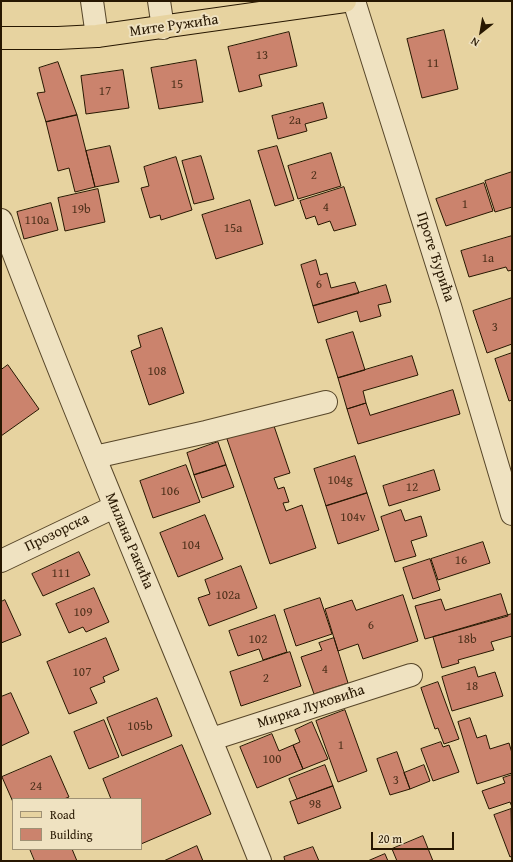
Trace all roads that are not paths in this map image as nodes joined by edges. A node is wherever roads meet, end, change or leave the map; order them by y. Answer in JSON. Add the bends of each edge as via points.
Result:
{"nodes":[{"id":1,"x":92,"y":1,"type":"edge"},
{"id":2,"x":159,"y":1,"type":"edge"},
{"id":3,"x":345,"y":1,"type":"edge"},
{"id":4,"x":354,"y":1,"type":"edge"},
{"id":5,"x":163,"y":28,"type":"junction"},
{"id":6,"x":97,"y":36,"type":"junction"},
{"id":7,"x":1,"y":38,"type":"edge"},
{"id":8,"x":1,"y":220,"type":"edge"},
{"id":9,"x":326,"y":402,"type":"dead end"},
{"id":10,"x":95,"y":457,"type":"junction"},
{"id":11,"x":114,"y":506,"type":"junction"},
{"id":12,"x":512,"y":514,"type":"edge"},
{"id":13,"x":1,"y":561,"type":"edge"},
{"id":14,"x":411,"y":675,"type":"dead end"},
{"id":15,"x":212,"y":739,"type":"junction"},
{"id":16,"x":260,"y":861,"type":"edge"}],
"edges":[{"from":1,"to":6,"type":"street"},
{"from":2,"to":5,"type":"street"},
{"from":3,"to":5,"type":"main road","name":"Мите Ружића"},
{"from":4,"to":12,"type":"street","name":"Проте Ђурића"},
{"from":5,"to":6,"type":"main road","name":"Мите Ружића"},
{"from":6,"to":7,"type":"main road","name":"Мите Ружића","via":[[51,39]]},
{"from":8,"to":10,"type":"street","name":"Милана Ракића"},
{"from":9,"to":10,"type":"street"},
{"from":10,"to":11,"type":"street","name":"Милана Ракића"},
{"from":11,"to":13,"type":"street","name":"Прозорска"},
{"from":11,"to":15,"type":"street","name":"Милана Ракића"},
{"from":14,"to":15,"type":"street","name":"Мирка Луковића"},
{"from":15,"to":16,"type":"street","name":"Милана Ракића"}]}
